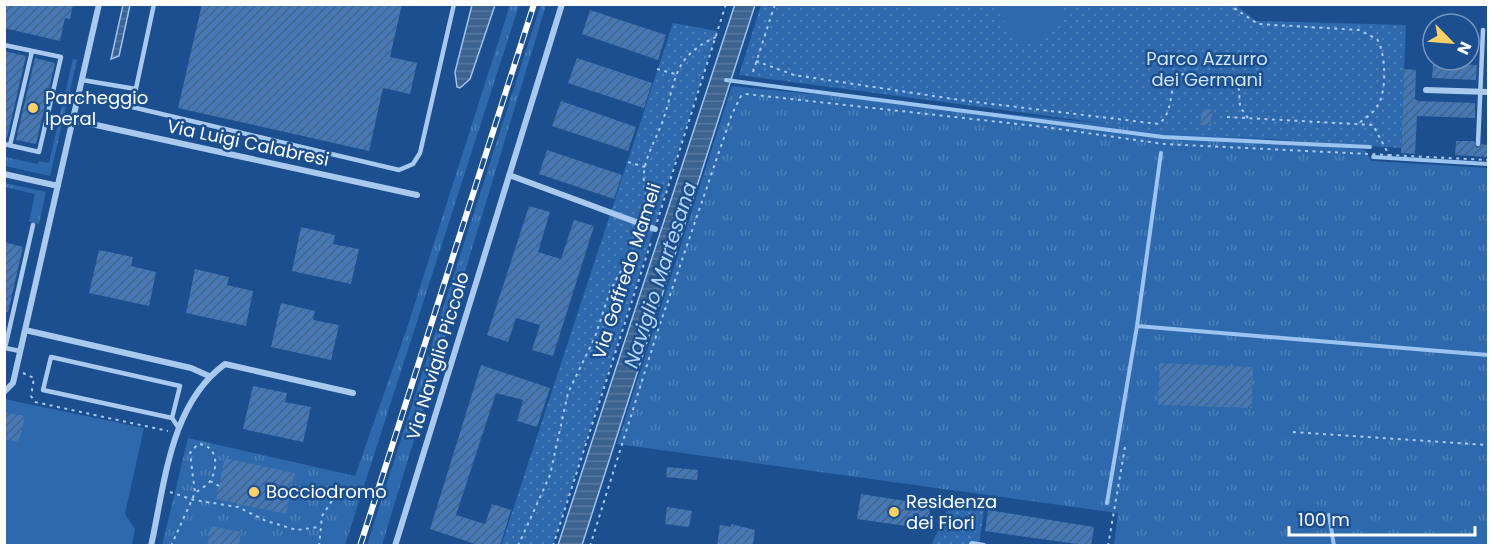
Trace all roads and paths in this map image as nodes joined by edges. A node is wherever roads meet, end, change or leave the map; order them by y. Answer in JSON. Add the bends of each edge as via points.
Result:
{"nodes":[{"id":1,"x":99,"y":4,"type":"edge"},
{"id":2,"x":154,"y":4,"type":"edge"},
{"id":3,"x":454,"y":4,"type":"edge"},
{"id":4,"x":562,"y":4,"type":"edge"},
{"id":5,"x":726,"y":4,"type":"edge"},
{"id":6,"x":775,"y":4,"type":"edge"},
{"id":7,"x":1228,"y":4,"type":"edge"},
{"id":8,"x":1483,"y":30,"type":"dead end"},
{"id":9,"x":716,"y":37,"type":"junction"},
{"id":10,"x":4,"y":45,"type":"edge"},
{"id":11,"x":32,"y":51,"type":"junction"},
{"id":12,"x":756,"y":61,"type":"junction"},
{"id":13,"x":657,"y":69,"type":"dead end"},
{"id":14,"x":753,"y":72,"type":"dead end"},
{"id":15,"x":675,"y":75,"type":"junction"},
{"id":16,"x":82,"y":80,"type":"junction"},
{"id":17,"x":136,"y":89,"type":"junction"},
{"id":18,"x":1426,"y":90,"type":"dead end"},
{"id":19,"x":1480,"y":92,"type":"junction"},
{"id":20,"x":1488,"y":92,"type":"edge"},
{"id":21,"x":1227,"y":117,"type":"dead end"},
{"id":22,"x":1248,"y":118,"type":"junction"},
{"id":23,"x":73,"y":120,"type":"junction"},
{"id":24,"x":1358,"y":124,"type":"junction"},
{"id":25,"x":1478,"y":144,"type":"dead end"},
{"id":26,"x":7,"y":145,"type":"edge"},
{"id":27,"x":1389,"y":155,"type":"junction"},
{"id":28,"x":1488,"y":160,"type":"edge"},
{"id":29,"x":628,"y":162,"type":"dead end"},
{"id":30,"x":645,"y":167,"type":"junction"},
{"id":31,"x":4,"y":174,"type":"edge"},
{"id":32,"x":509,"y":175,"type":"junction"},
{"id":33,"x":58,"y":186,"type":"junction"},
{"id":34,"x":417,"y":195,"type":"dead end"},
{"id":35,"x":33,"y":225,"type":"dead end"},
{"id":36,"x":645,"y":225,"type":"junction"},
{"id":37,"x":655,"y":229,"type":"junction"},
{"id":38,"x":25,"y":330,"type":"junction"},
{"id":39,"x":20,"y":351,"type":"junction"},
{"id":40,"x":22,"y":373,"type":"dead end"},
{"id":41,"x":209,"y":376,"type":"junction"},
{"id":42,"x":4,"y":392,"type":"edge"},
{"id":43,"x":353,"y":393,"type":"dead end"},
{"id":44,"x":172,"y":418,"type":"junction"},
{"id":45,"x":177,"y":430,"type":"junction"},
{"id":46,"x":1293,"y":432,"type":"dead end"},
{"id":47,"x":1488,"y":446,"type":"edge"},
{"id":48,"x":1125,"y":447,"type":"dead end"},
{"id":49,"x":210,"y":481,"type":"junction"},
{"id":50,"x":219,"y":486,"type":"dead end"},
{"id":51,"x":341,"y":487,"type":"dead end"},
{"id":52,"x":163,"y":492,"type":"junction"},
{"id":53,"x":195,"y":492,"type":"junction"},
{"id":54,"x":192,"y":499,"type":"junction"},
{"id":55,"x":319,"y":527,"type":"junction"},
{"id":56,"x":972,"y":544,"type":"dead end"},
{"id":57,"x":151,"y":546,"type":"edge"},
{"id":58,"x":171,"y":546,"type":"edge"},
{"id":59,"x":319,"y":546,"type":"edge"},
{"id":60,"x":395,"y":546,"type":"edge"},
{"id":61,"x":518,"y":546,"type":"edge"},
{"id":62,"x":554,"y":546,"type":"edge"},
{"id":63,"x":590,"y":546,"type":"edge"},
{"id":64,"x":984,"y":546,"type":"edge"},
{"id":65,"x":1108,"y":546,"type":"edge"}],
"edges":[{"from":1,"to":16,"type":"street"},
{"from":2,"to":17,"type":"lane"},
{"from":3,"to":17,"type":"lane","via":[[420,153],[404,169],[132,107]]},
{"from":4,"to":32,"type":"street","name":"Via Naviglio Piccolo"},
{"from":5,"to":9,"type":"path","name":"Via Goffredo Mameli"},
{"from":6,"to":12,"type":"path"},
{"from":7,"to":24,"type":"path","via":[[1258,24],[1359,30],[1377,39],[1382,53],[1382,95],[1375,109]]},
{"from":8,"to":19,"type":"lane"},
{"from":9,"to":15,"type":"path","via":[[689,53]]},
{"from":9,"to":37,"type":"path","name":"Via Goffredo Mameli"},
{"from":10,"to":11,"type":"lane"},
{"from":11,"to":26,"type":"lane"},
{"from":11,"to":26,"type":"lane","via":[[61,57],[39,152]]},
{"from":12,"to":14,"type":"path"},
{"from":12,"to":22,"type":"path","via":[[794,75],[1002,106],[1159,124],[1170,110],[1177,77],[1216,78],[1234,83],[1239,89],[1240,107]]},
{"from":13,"to":15,"type":"path"},
{"from":15,"to":30,"type":"path"},
{"from":16,"to":17,"type":"lane"},
{"from":16,"to":23,"type":"street"},
{"from":18,"to":19,"type":"street"},
{"from":19,"to":20,"type":"street"},
{"from":19,"to":25,"type":"lane"},
{"from":21,"to":22,"type":"path"},
{"from":22,"to":24,"type":"path"},
{"from":23,"to":33,"type":"street"},
{"from":23,"to":34,"type":"street","name":"Via Luigi Calabresi"},
{"from":24,"to":27,"type":"path","via":[[1373,125]]},
{"from":27,"to":28,"type":"path"},
{"from":27,"to":63,"type":"path","via":[[1164,144],[1045,127],[741,96],[655,340]]},
{"from":29,"to":30,"type":"path"},
{"from":30,"to":36,"type":"path","via":[[649,209]]},
{"from":31,"to":33,"type":"street"},
{"from":32,"to":36,"type":"street"},
{"from":32,"to":60,"type":"street","name":"Via Naviglio Piccolo"},
{"from":33,"to":38,"type":"street"},
{"from":35,"to":39,"type":"lane","via":[[5,348]]},
{"from":36,"to":37,"type":"street"},
{"from":36,"to":61,"type":"path","via":[[610,291],[596,337],[568,393],[550,475]]},
{"from":37,"to":62,"type":"path","name":"Via Goffredo Mameli"},
{"from":38,"to":39,"type":"street"},
{"from":38,"to":41,"type":"street","via":[[191,368]]},
{"from":39,"to":42,"type":"street","via":[[12,385]]},
{"from":40,"to":45,"type":"path","via":[[34,378],[31,396],[35,402]]},
{"from":41,"to":43,"type":"street","via":[[225,364]]},
{"from":41,"to":45,"type":"street"},
{"from":44,"to":44,"type":"lane","via":[[180,386],[51,357],[44,390]]},
{"from":44,"to":45,"type":"lane"},
{"from":45,"to":52,"type":"street"},
{"from":46,"to":47,"type":"path"},
{"from":48,"to":65,"type":"path"},
{"from":49,"to":50,"type":"path"},
{"from":49,"to":53,"type":"path"},
{"from":49,"to":53,"type":"path","via":[[216,463],[214,453],[198,444],[189,458]]},
{"from":51,"to":55,"type":"path","via":[[327,506]]},
{"from":52,"to":54,"type":"path","via":[[177,492]]},
{"from":52,"to":57,"type":"street"},
{"from":53,"to":54,"type":"path"},
{"from":54,"to":55,"type":"path","via":[[238,507],[297,530]]},
{"from":54,"to":58,"type":"path"},
{"from":55,"to":59,"type":"path"},
{"from":56,"to":64,"type":"street"}]}
